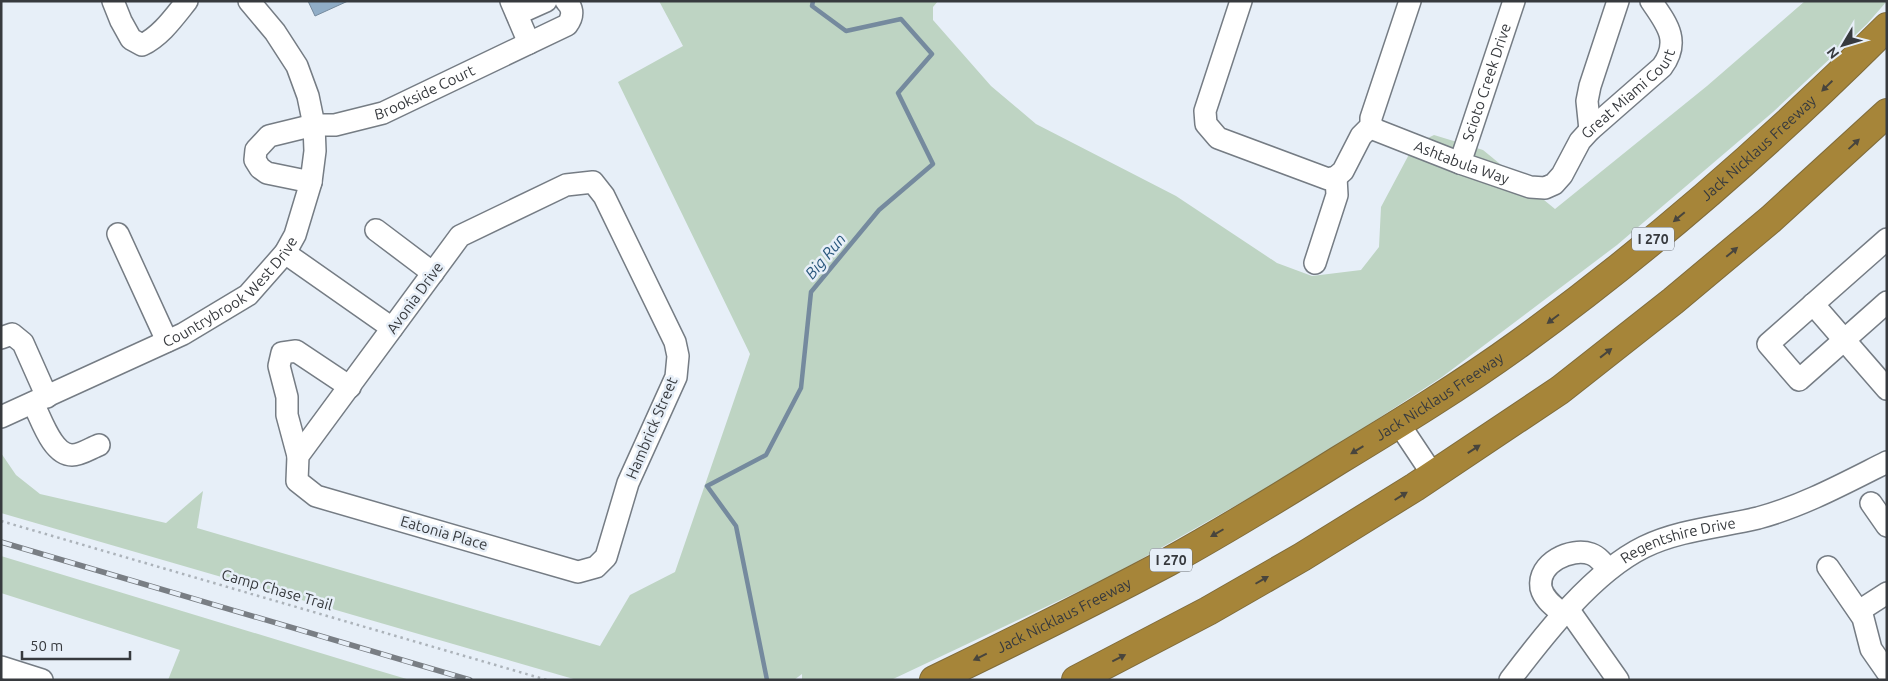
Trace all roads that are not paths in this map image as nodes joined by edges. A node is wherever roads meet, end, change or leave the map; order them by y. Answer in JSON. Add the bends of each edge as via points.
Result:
{"nodes":[{"id":1,"x":113,"y":1,"type":"edge"},
{"id":2,"x":187,"y":1,"type":"edge"},
{"id":3,"x":249,"y":1,"type":"edge"},
{"id":4,"x":546,"y":1,"type":"edge"},
{"id":5,"x":566,"y":1,"type":"edge"},
{"id":6,"x":1241,"y":1,"type":"edge"},
{"id":7,"x":1514,"y":1,"type":"edge"},
{"id":8,"x":1618,"y":1,"type":"edge"},
{"id":9,"x":1651,"y":1,"type":"edge"},
{"id":10,"x":1404,"y":3,"type":"edge"},
{"id":11,"x":514,"y":8,"type":"edge"},
{"id":12,"x":1887,"y":27,"type":"edge"},
{"id":13,"x":529,"y":42,"type":"junction"},
{"id":14,"x":1887,"y":113,"type":"edge"},
{"id":15,"x":314,"y":125,"type":"junction"},
{"id":16,"x":1370,"y":126,"type":"junction"},
{"id":17,"x":1590,"y":130,"type":"junction"},
{"id":18,"x":1460,"y":164,"type":"junction"},
{"id":19,"x":1336,"y":177,"type":"junction"},
{"id":20,"x":310,"y":182,"type":"junction"},
{"id":21,"x":593,"y":182,"type":"joint"},
{"id":22,"x":1554,"y":184,"type":"joint"},
{"id":23,"x":376,"y":230,"type":"dead end"},
{"id":24,"x":118,"y":234,"type":"dead end"},
{"id":25,"x":1887,"y":239,"type":"edge"},
{"id":26,"x":286,"y":253,"type":"junction"},
{"id":27,"x":1315,"y":263,"type":"dead end"},
{"id":28,"x":433,"y":273,"type":"junction"},
{"id":29,"x":1887,"y":302,"type":"edge"},
{"id":30,"x":1813,"y":304,"type":"junction"},
{"id":31,"x":392,"y":328,"type":"junction"},
{"id":32,"x":1,"y":338,"type":"edge"},
{"id":33,"x":1845,"y":340,"type":"junction"},
{"id":34,"x":167,"y":341,"type":"junction"},
{"id":35,"x":350,"y":387,"type":"junction"},
{"id":36,"x":1887,"y":389,"type":"edge"},
{"id":37,"x":40,"y":400,"type":"junction"},
{"id":38,"x":1,"y":416,"type":"edge"},
{"id":39,"x":1398,"y":424,"type":"junction"},
{"id":40,"x":99,"y":445,"type":"dead end"},
{"id":41,"x":298,"y":456,"type":"junction"},
{"id":42,"x":1887,"y":462,"type":"edge"},
{"id":43,"x":1433,"y":475,"type":"junction"},
{"id":44,"x":1871,"y":503,"type":"dead end"},
{"id":45,"x":1887,"y":526,"type":"edge"},
{"id":46,"x":596,"y":567,"type":"joint"},
{"id":47,"x":1828,"y":567,"type":"dead end"},
{"id":48,"x":1608,"y":570,"type":"junction"},
{"id":49,"x":1887,"y":593,"type":"edge"},
{"id":50,"x":1859,"y":611,"type":"junction"},
{"id":51,"x":1566,"y":612,"type":"junction"},
{"id":52,"x":1,"y":667,"type":"edge"},
{"id":53,"x":1887,"y":672,"type":"edge"},
{"id":54,"x":42,"y":680,"type":"edge"},
{"id":55,"x":934,"y":680,"type":"edge"},
{"id":56,"x":1076,"y":680,"type":"edge"},
{"id":57,"x":1510,"y":680,"type":"edge"},
{"id":58,"x":1618,"y":680,"type":"edge"}],
"edges":[{"from":1,"to":2,"type":"street","via":[[131,39],[142,45],[151,41]]},
{"from":3,"to":15,"type":"street","name":"Countrybrook West Drive","via":[[297,66]]},
{"from":4,"to":11,"type":"street"},
{"from":5,"to":13,"type":"street","name":"Brookside Court","via":[[572,10],[572,18],[567,25]]},
{"from":6,"to":19,"type":"street","via":[[1205,111],[1206,124],[1218,138],[1328,179]]},
{"from":7,"to":18,"type":"street","name":"Scioto Creek Drive"},
{"from":8,"to":17,"type":"street","via":[[1590,86],[1587,101]]},
{"from":9,"to":17,"type":"street","name":"Great Miami Court","via":[[1664,19],[1672,40],[1669,58]]},
{"from":10,"to":16,"type":"street"},
{"from":11,"to":13,"type":"street"},
{"from":12,"to":39,"type":"highway","name":"Jack Nicklaus Freeway","number":"I 270","one_way":true,"via":[[1738,169],[1594,288],[1518,344]]},
{"from":13,"to":15,"type":"street","name":"Brookside Court","via":[[383,113],[335,124]]},
{"from":43,"to":14,"type":"highway","one_way":true,"via":[[1560,390],[1673,301],[1771,220]]},
{"from":15,"to":20,"type":"street","name":"Countrybrook West Drive","via":[[315,151]]},
{"from":15,"to":20,"type":"street","name":"Brookside Court","via":[[268,136],[256,150],[255,160],[267,173]]},
{"from":16,"to":18,"type":"street","name":"Ashtabula Way"},
{"from":16,"to":19,"type":"street"},
{"from":17,"to":22,"type":"street","name":"Great Miami Court"},
{"from":18,"to":22,"type":"street","name":"Ashtabula Way","via":[[1530,187],[1545,188]]},
{"from":19,"to":27,"type":"street","via":[[1337,196]]},
{"from":20,"to":26,"type":"street","name":"Countrybrook West Drive","via":[[298,226]]},
{"from":21,"to":28,"type":"street","name":"Avonia Drive","via":[[566,185],[460,236]]},
{"from":21,"to":46,"type":"street","name":"Hambrick Street","via":[[604,196],[675,342],[678,356],[676,377],[628,483],[606,557]]},
{"from":23,"to":28,"type":"street"},
{"from":24,"to":34,"type":"street"},
{"from":25,"to":30,"type":"street"},
{"from":26,"to":31,"type":"street"},
{"from":26,"to":34,"type":"street","name":"Countrybrook West Drive","via":[[248,295]]},
{"from":28,"to":31,"type":"street","name":"Avonia Drive"},
{"from":29,"to":33,"type":"street"},
{"from":30,"to":33,"type":"street"},
{"from":30,"to":33,"type":"street","via":[[1768,344],[1799,380]]},
{"from":31,"to":35,"type":"street","name":"Avonia Drive"},
{"from":32,"to":37,"type":"street","via":[[12,334],[22,343]]},
{"from":33,"to":36,"type":"street"},
{"from":34,"to":37,"type":"street","name":"Countrybrook West Drive"},
{"from":35,"to":41,"type":"street","name":"Avonia Drive"},
{"from":35,"to":41,"type":"street","via":[[296,351],[282,353],[278,366]]},
{"from":37,"to":38,"type":"street","name":"Countrybrook West Drive"},
{"from":37,"to":40,"type":"street","via":[[55,447],[65,454],[74,455]]},
{"from":39,"to":43,"type":"street"},
{"from":39,"to":55,"type":"highway","name":"Jack Nicklaus Freeway","number":"I 270","one_way":true,"via":[[1170,560]]},
{"from":41,"to":46,"type":"street","name":"Eatonia Place","via":[[297,480],[316,496],[578,572]]},
{"from":42,"to":48,"type":"street","name":"Regentshire Drive","via":[[1794,506],[1678,535],[1644,547]]},
{"from":56,"to":43,"type":"highway","one_way":true,"via":[[1208,611]]},
{"from":44,"to":45,"type":"street"},
{"from":47,"to":50,"type":"street"},
{"from":48,"to":51,"type":"street","name":"Regentshire Drive"},
{"from":48,"to":51,"type":"street","via":[[1597,557],[1582,552],[1566,554],[1550,564],[1541,580],[1541,589],[1550,603]]},
{"from":49,"to":50,"type":"street"},
{"from":50,"to":53,"type":"street","via":[[1871,649]]},
{"from":51,"to":57,"type":"street","name":"Regentshire Drive"},
{"from":51,"to":58,"type":"street"},
{"from":52,"to":54,"type":"street"}]}
